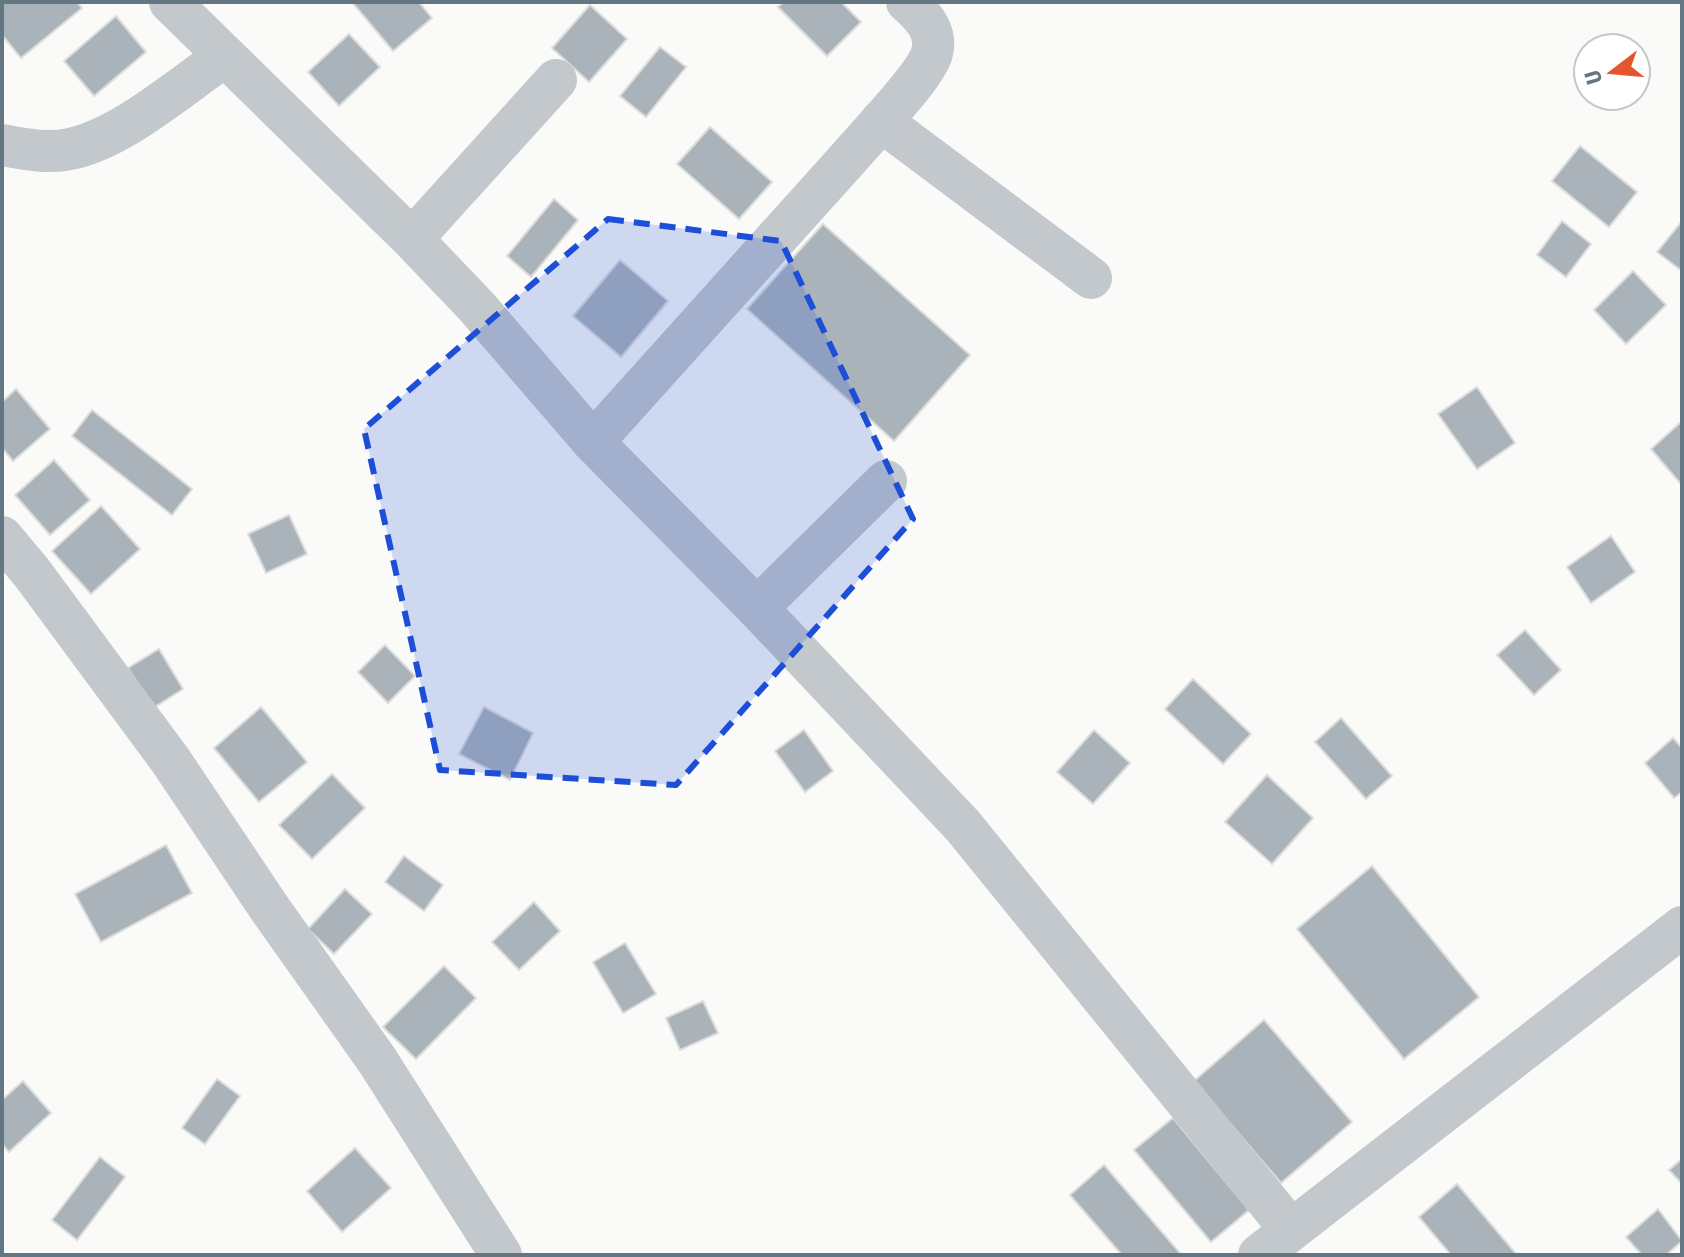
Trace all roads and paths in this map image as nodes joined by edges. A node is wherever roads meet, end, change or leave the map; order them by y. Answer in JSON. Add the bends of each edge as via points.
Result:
{"nodes":[{"id":1,"x":170,"y":2,"type":"edge"},
{"id":2,"x":907,"y":2,"type":"edge"},
{"id":3,"x":224,"y":57,"type":"junction"},
{"id":4,"x":556,"y":80,"type":"dead end"},
{"id":5,"x":881,"y":121,"type":"junction"},
{"id":6,"x":2,"y":145,"type":"edge"},
{"id":7,"x":412,"y":239,"type":"junction"},
{"id":8,"x":1091,"y":278,"type":"dead end"},
{"id":9,"x":593,"y":442,"type":"junction"},
{"id":10,"x":886,"y":481,"type":"dead end"},
{"id":11,"x":2,"y":537,"type":"edge"},
{"id":12,"x":757,"y":608,"type":"junction"},
{"id":13,"x":1682,"y":927,"type":"edge"},
{"id":14,"x":1275,"y":1242,"type":"edge"},
{"id":15,"x":501,"y":1255,"type":"edge"}],
"edges":[{"from":1,"to":3,"type":"street"},
{"from":2,"to":5,"type":"street","via":[[923,15],[933,50]]},
{"from":3,"to":6,"type":"street","via":[[105,138],[49,151]]},
{"from":3,"to":7,"type":"street"},
{"from":4,"to":7,"type":"street"},
{"from":5,"to":8,"type":"street"},
{"from":5,"to":9,"type":"street"},
{"from":7,"to":9,"type":"street"},
{"from":9,"to":12,"type":"street"},
{"from":10,"to":12,"type":"street"},
{"from":11,"to":15,"type":"street","via":[[171,761],[377,1060]]},
{"from":12,"to":14,"type":"street","via":[[963,826]]},
{"from":13,"to":14,"type":"street"}]}
